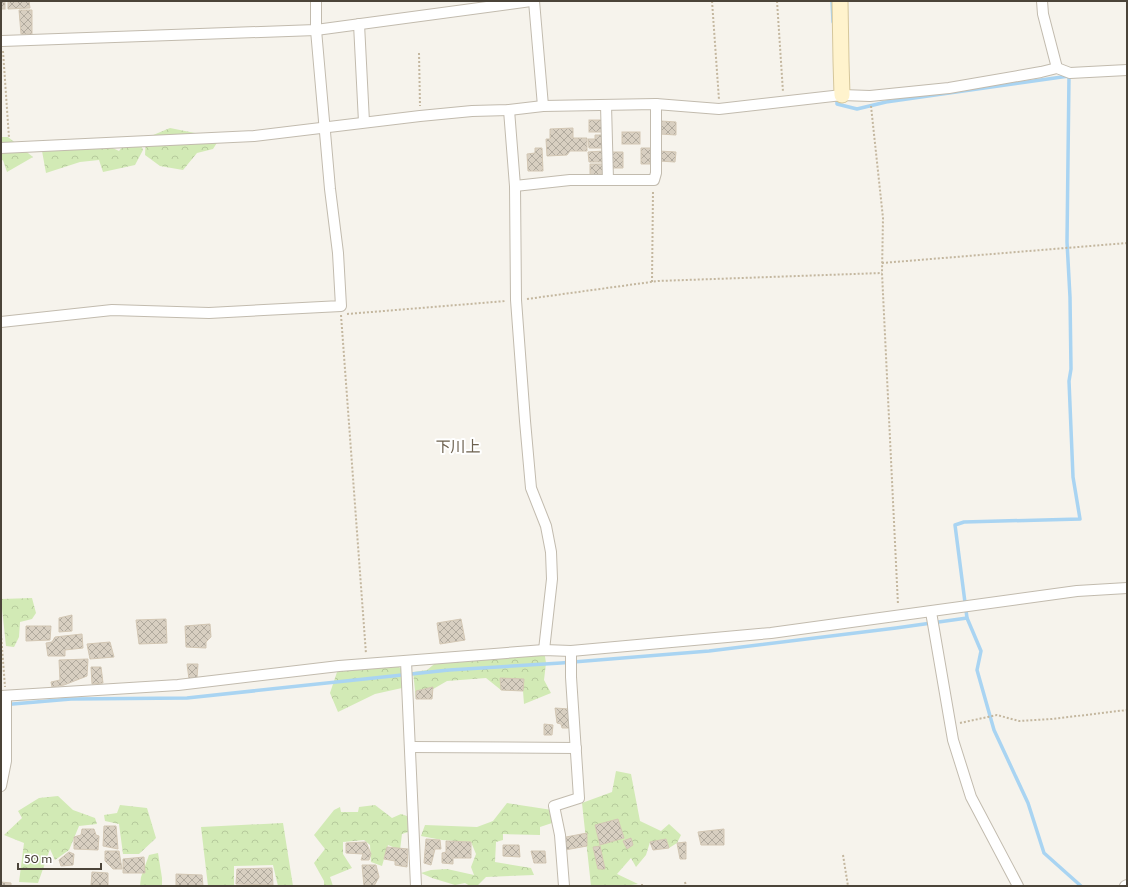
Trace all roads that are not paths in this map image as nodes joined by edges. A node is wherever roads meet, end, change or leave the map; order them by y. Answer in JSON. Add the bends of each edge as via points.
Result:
{"nodes":[{"id":1,"x":316,"y":1,"type":"edge"},
{"id":2,"x":531,"y":1,"type":"edge"},
{"id":3,"x":534,"y":1,"type":"edge"},
{"id":4,"x":842,"y":1,"type":"edge"},
{"id":5,"x":1042,"y":1,"type":"edge"},
{"id":6,"x":359,"y":24,"type":"junction"},
{"id":7,"x":316,"y":30,"type":"junction"},
{"id":8,"x":2,"y":41,"type":"road end"},
{"id":9,"x":1057,"y":68,"type":"junction"},
{"id":10,"x":1127,"y":70,"type":"edge"},
{"id":11,"x":842,"y":95,"type":"junction"},
{"id":12,"x":656,"y":104,"type":"junction"},
{"id":13,"x":606,"y":105,"type":"junction"},
{"id":14,"x":543,"y":106,"type":"junction"},
{"id":15,"x":509,"y":110,"type":"junction"},
{"id":16,"x":364,"y":122,"type":"junction"},
{"id":17,"x":325,"y":127,"type":"junction"},
{"id":18,"x":5,"y":148,"type":"edge"},
{"id":19,"x":608,"y":180,"type":"junction"},
{"id":20,"x":514,"y":186,"type":"junction"},
{"id":21,"x":1,"y":322,"type":"edge"},
{"id":22,"x":1127,"y":588,"type":"edge"},
{"id":23,"x":931,"y":612,"type":"junction"},
{"id":24,"x":544,"y":650,"type":"junction"},
{"id":25,"x":571,"y":651,"type":"junction"},
{"id":26,"x":406,"y":661,"type":"junction"},
{"id":27,"x":3,"y":696,"type":"edge"},
{"id":28,"x":410,"y":747,"type":"junction"},
{"id":29,"x":576,"y":748,"type":"junction"},
{"id":30,"x":1,"y":786,"type":"edge"},
{"id":31,"x":416,"y":886,"type":"edge"},
{"id":32,"x":564,"y":886,"type":"edge"},
{"id":33,"x":1018,"y":886,"type":"edge"}],
"edges":[{"from":1,"to":7,"type":"street"},
{"from":2,"to":6,"type":"street"},
{"from":3,"to":14,"type":"street"},
{"from":4,"to":11,"type":"street"},
{"from":5,"to":9,"type":"street"},
{"from":6,"to":7,"type":"street"},
{"from":6,"to":16,"type":"street"},
{"from":7,"to":8,"type":"street"},
{"from":7,"to":17,"type":"street"},
{"from":9,"to":10,"type":"street","via":[[1070,73]]},
{"from":9,"to":11,"type":"street","via":[[949,88],[870,96]]},
{"from":11,"to":12,"type":"street","via":[[719,109]]},
{"from":12,"to":13,"type":"street"},
{"from":12,"to":19,"type":"street","via":[[654,180]]},
{"from":13,"to":14,"type":"street"},
{"from":13,"to":19,"type":"street"},
{"from":14,"to":15,"type":"street"},
{"from":15,"to":16,"type":"street","via":[[472,111]]},
{"from":15,"to":20,"type":"street"},
{"from":16,"to":17,"type":"street"},
{"from":17,"to":18,"type":"street","via":[[254,136]]},
{"from":17,"to":21,"type":"street","via":[[341,310],[209,313],[112,310]]},
{"from":19,"to":20,"type":"street","via":[[570,180]]},
{"from":20,"to":24,"type":"street","via":[[516,300],[531,488],[546,526],[551,552],[552,579]]},
{"from":22,"to":23,"type":"street","via":[[1076,591]]},
{"from":23,"to":25,"type":"street","via":[[770,633]]},
{"from":23,"to":33,"type":"street","via":[[953,740],[971,797]]},
{"from":24,"to":25,"type":"street"},
{"from":24,"to":26,"type":"street"},
{"from":25,"to":29,"type":"street"},
{"from":26,"to":27,"type":"street","via":[[178,685]]},
{"from":26,"to":28,"type":"street"},
{"from":27,"to":30,"type":"street","via":[[6,762]]},
{"from":28,"to":29,"type":"street"},
{"from":28,"to":31,"type":"street"},
{"from":29,"to":32,"type":"street","via":[[579,798],[554,806],[560,835]]}]}
